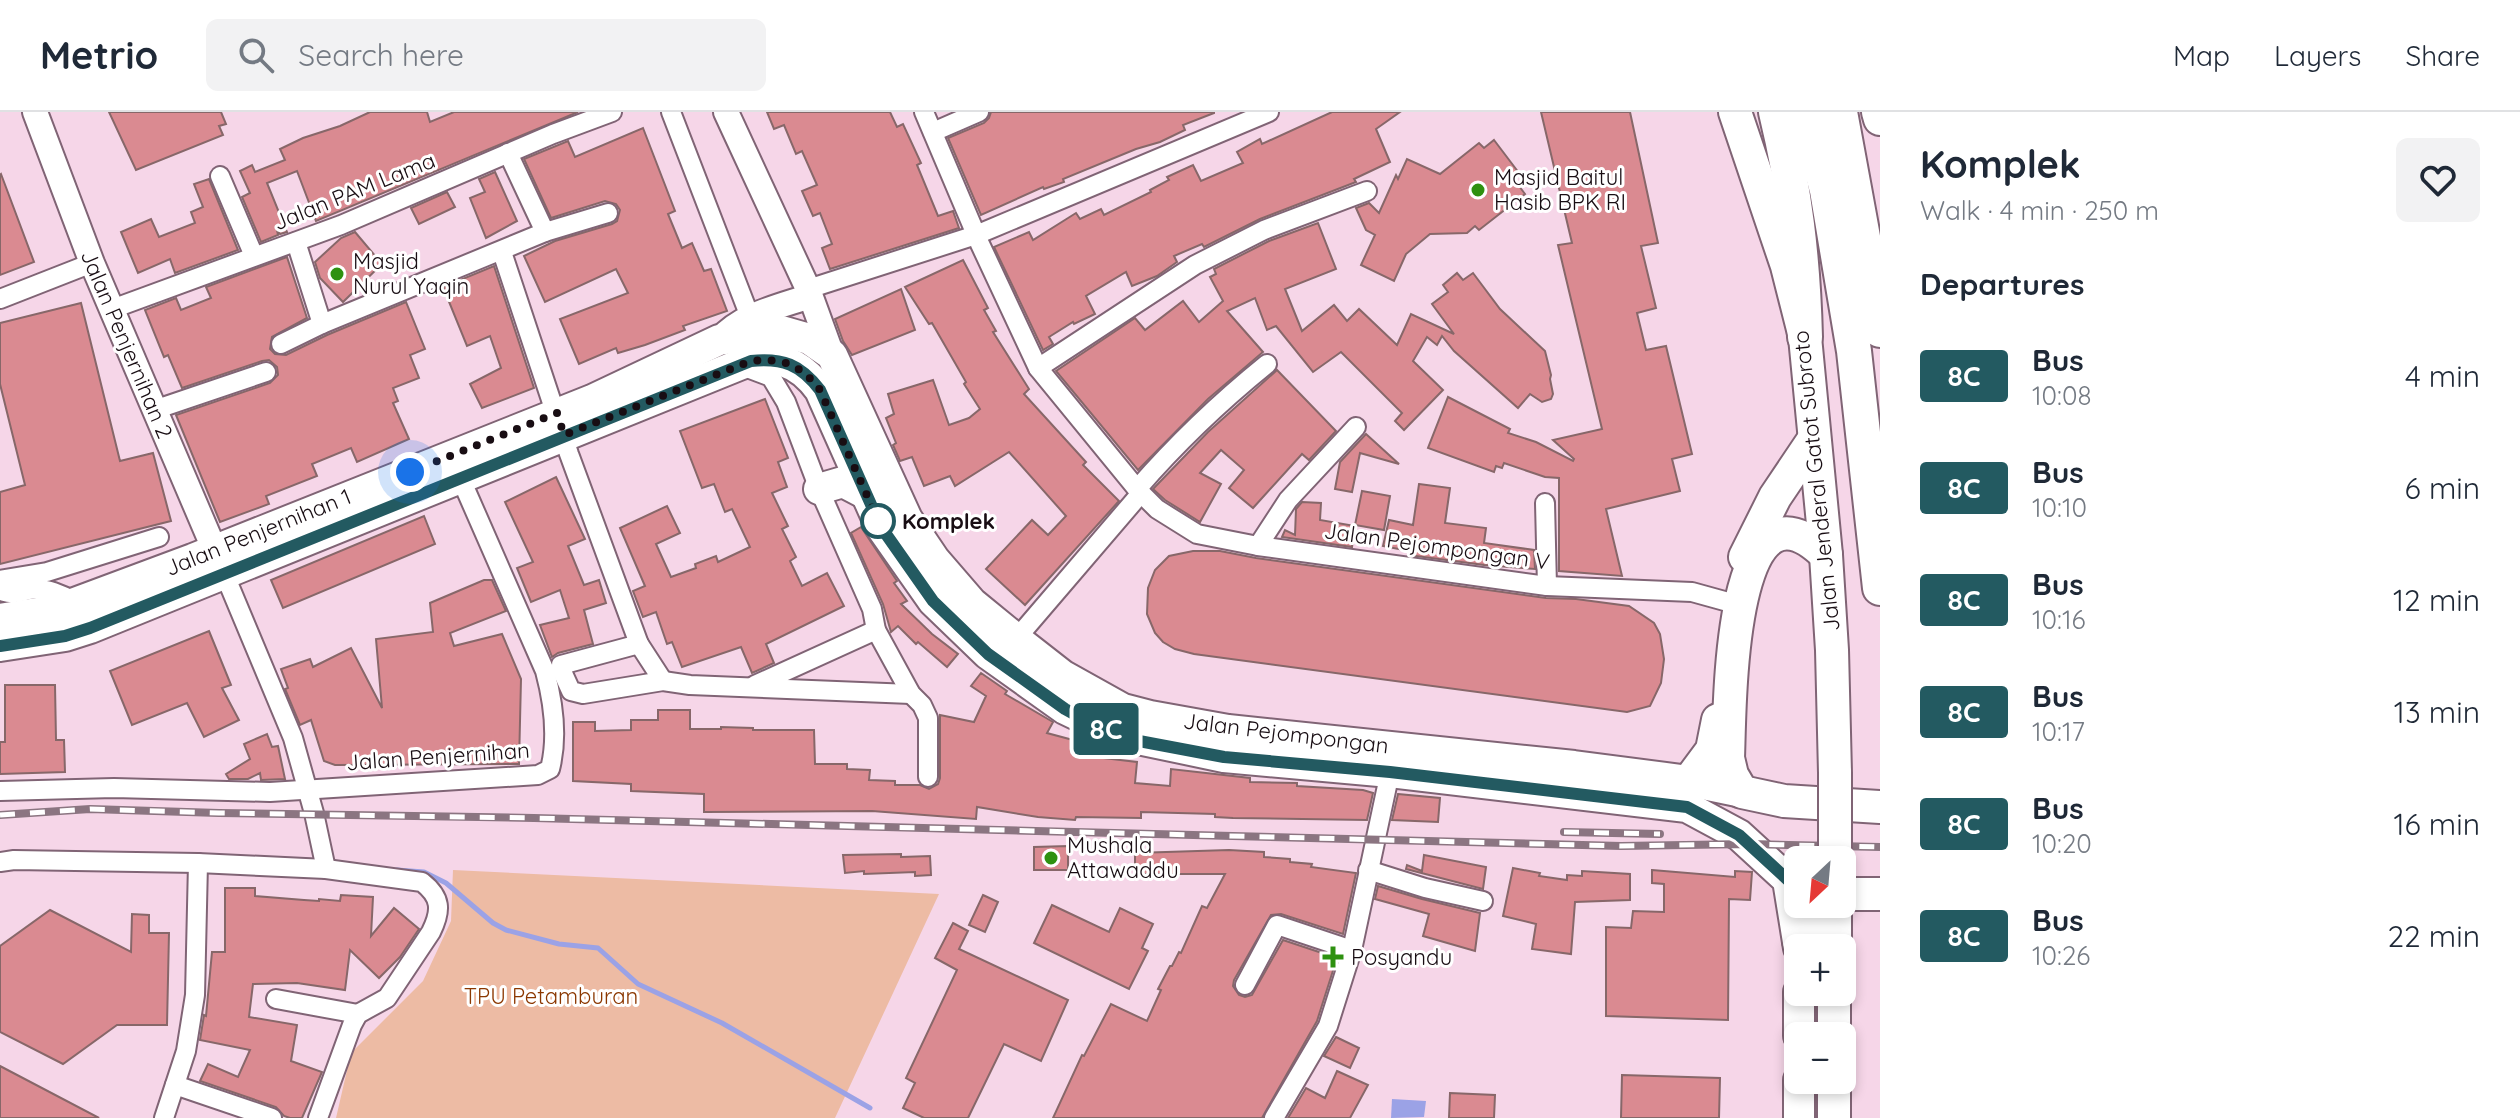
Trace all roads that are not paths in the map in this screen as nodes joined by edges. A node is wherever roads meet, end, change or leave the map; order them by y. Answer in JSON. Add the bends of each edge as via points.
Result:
{"nodes":[{"id":1,"x":35,"y":112,"type":"edge"},
{"id":2,"x":612,"y":112,"type":"edge"},
{"id":3,"x":671,"y":112,"type":"edge"},
{"id":4,"x":726,"y":112,"type":"edge"},
{"id":5,"x":924,"y":112,"type":"edge"},
{"id":6,"x":979,"y":112,"type":"edge"},
{"id":7,"x":1269,"y":112,"type":"edge"},
{"id":8,"x":1735,"y":112,"type":"edge"},
{"id":9,"x":1776,"y":112,"type":"edge"},
{"id":10,"x":1806,"y":112,"type":"edge"},
{"id":11,"x":1840,"y":112,"type":"edge"},
{"id":12,"x":1878,"y":112,"type":"edge"},
{"id":13,"x":1880,"y":119,"type":"edge"},
{"id":14,"x":933,"y":132,"type":"junction"},
{"id":15,"x":508,"y":153,"type":"junction"},
{"id":16,"x":220,"y":176,"type":"dead end"},
{"id":17,"x":1367,"y":191,"type":"dead end"},
{"id":18,"x":608,"y":213,"type":"dead end"},
{"id":19,"x":545,"y":232,"type":"junction"},
{"id":20,"x":976,"y":235,"type":"junction"},
{"id":21,"x":296,"y":242,"type":"junction"},
{"id":22,"x":502,"y":252,"type":"junction"},
{"id":23,"x":254,"y":256,"type":"junction"},
{"id":24,"x":83,"y":267,"type":"junction"},
{"id":25,"x":809,"y":292,"type":"junction"},
{"id":26,"x":0,"y":299,"type":"edge"},
{"id":27,"x":112,"y":309,"type":"junction"},
{"id":28,"x":750,"y":317,"type":"junction"},
{"id":29,"x":322,"y":324,"type":"junction"},
{"id":30,"x":1880,"y":330,"type":"edge"},
{"id":31,"x":1805,"y":337,"type":"junction"},
{"id":32,"x":719,"y":340,"type":"junction"},
{"id":33,"x":281,"y":344,"type":"dead end"},
{"id":34,"x":832,"y":355,"type":"junction"},
{"id":35,"x":1267,"y":364,"type":"dead end"},
{"id":36,"x":739,"y":365,"type":"junction"},
{"id":37,"x":1038,"y":368,"type":"junction"},
{"id":38,"x":266,"y":372,"type":"dead end"},
{"id":39,"x":809,"y":376,"type":"joint"},
{"id":40,"x":154,"y":410,"type":"junction"},
{"id":41,"x":595,"y":411,"type":"junction"},
{"id":42,"x":560,"y":424,"type":"junction"},
{"id":43,"x":1356,"y":427,"type":"dead end"},
{"id":44,"x":1814,"y":439,"type":"junction"},
{"id":45,"x":460,"y":477,"type":"junction"},
{"id":46,"x":819,"y":489,"type":"junction"},
{"id":47,"x":1139,"y":491,"type":"junction"},
{"id":48,"x":866,"y":494,"type":"junction"},
{"id":49,"x":1545,"y":503,"type":"dead end"},
{"id":50,"x":159,"y":537,"type":"dead end"},
{"id":51,"x":1258,"y":546,"type":"junction"},
{"id":52,"x":1826,"y":555,"type":"junction"},
{"id":53,"x":220,"y":562,"type":"junction"},
{"id":54,"x":0,"y":582,"type":"edge"},
{"id":55,"x":1547,"y":586,"type":"junction"},
{"id":56,"x":1880,"y":588,"type":"edge"},
{"id":57,"x":78,"y":602,"type":"junction"},
{"id":58,"x":1734,"y":603,"type":"junction"},
{"id":59,"x":0,"y":619,"type":"edge"},
{"id":60,"x":876,"y":630,"type":"junction"},
{"id":61,"x":1016,"y":639,"type":"junction"},
{"id":62,"x":639,"y":644,"type":"junction"},
{"id":63,"x":0,"y":646,"type":"edge"},
{"id":64,"x":663,"y":681,"type":"junction"},
{"id":65,"x":753,"y":686,"type":"junction"},
{"id":66,"x":911,"y":694,"type":"junction"},
{"id":67,"x":1390,"y":772,"type":"junction"},
{"id":68,"x":928,"y":777,"type":"dead end"},
{"id":69,"x":1689,"y":781,"type":"junction"},
{"id":70,"x":307,"y":788,"type":"junction"},
{"id":71,"x":0,"y":791,"type":"edge"},
{"id":72,"x":1742,"y":792,"type":"junction"},
{"id":73,"x":1880,"y":807,"type":"edge"},
{"id":74,"x":1835,"y":846,"type":"edge"},
{"id":75,"x":0,"y":862,"type":"edge"},
{"id":76,"x":198,"y":863,"type":"junction"},
{"id":77,"x":326,"y":869,"type":"junction"},
{"id":78,"x":1368,"y":870,"type":"junction"},
{"id":79,"x":1784,"y":873,"type":"edge"},
{"id":80,"x":1856,"y":886,"type":"edge"},
{"id":81,"x":1880,"y":886,"type":"edge"},
{"id":82,"x":1856,"y":894,"type":"edge"},
{"id":83,"x":1880,"y":894,"type":"edge"},
{"id":84,"x":1483,"y":901,"type":"dead end"},
{"id":85,"x":1819,"y":918,"type":"edge"},
{"id":86,"x":1807,"y":934,"type":"edge"},
{"id":87,"x":1352,"y":950,"type":"junction"},
{"id":88,"x":1245,"y":985,"type":"dead end"},
{"id":89,"x":276,"y":999,"type":"dead end"},
{"id":90,"x":358,"y":1014,"type":"junction"},
{"id":91,"x":175,"y":1085,"type":"junction"},
{"id":92,"x":1799,"y":1094,"type":"edge"},
{"id":93,"x":1834,"y":1094,"type":"edge"},
{"id":94,"x":164,"y":1118,"type":"edge"},
{"id":95,"x":272,"y":1118,"type":"edge"},
{"id":96,"x":318,"y":1118,"type":"edge"},
{"id":97,"x":1274,"y":1118,"type":"edge"},
{"id":98,"x":1799,"y":1118,"type":"edge"},
{"id":99,"x":1834,"y":1118,"type":"edge"}],
"edges":[{"from":1,"to":24,"type":"street","name":"Jalan Penjernihan 2"},
{"from":2,"to":15,"type":"street","name":"Jalan PAM Lama"},
{"from":3,"to":28,"type":"street"},
{"from":4,"to":25,"type":"street","name":"Jalan Pejompongan"},
{"from":5,"to":14,"type":"street","name":"Jalan Pejompongan V"},
{"from":6,"to":14,"type":"street"},
{"from":7,"to":20,"type":"street"},
{"from":8,"to":31,"type":"highway","name":"Jalan Jenderal Gatot Subroto"},
{"from":9,"to":31,"type":"highway","via":[[1799,229]]},
{"from":10,"to":56,"type":"highway","via":[[1827,190],[1854,351]]},
{"from":11,"to":30,"type":"highway"},
{"from":12,"to":13,"type":"highway"},
{"from":14,"to":20,"type":"street","name":"Jalan Pejompongan V"},
{"from":15,"to":19,"type":"street"},
{"from":15,"to":21,"type":"street","name":"Jalan PAM Lama"},
{"from":16,"to":23,"type":"street"},
{"from":17,"to":37,"type":"street","via":[[1264,230],[1195,265]]},
{"from":18,"to":19,"type":"street"},
{"from":19,"to":22,"type":"street"},
{"from":20,"to":25,"type":"street"},
{"from":20,"to":37,"type":"street","name":"Jalan Pejompongan V"},
{"from":21,"to":23,"type":"street","name":"Jalan PAM Lama"},
{"from":21,"to":29,"type":"street"},
{"from":22,"to":29,"type":"street"},
{"from":22,"to":42,"type":"street"},
{"from":23,"to":27,"type":"street","name":"Jalan PAM Lama"},
{"from":24,"to":26,"type":"street"},
{"from":24,"to":27,"type":"street","name":"Jalan Penjernihan 2"},
{"from":25,"to":28,"type":"street"},
{"from":25,"to":34,"type":"street","name":"Jalan Pejompongan"},
{"from":27,"to":40,"type":"street","name":"Jalan Penjernihan 2"},
{"from":28,"to":32,"type":"street"},
{"from":29,"to":33,"type":"street"},
{"from":31,"to":44,"type":"highway","name":"Jalan Jenderal Gatot Subroto"},
{"from":32,"to":34,"type":"main road","name":"Jalan Penjernihan 1","via":[[781,331],[809,339]]},
{"from":32,"to":41,"type":"main road","name":"Jalan Penjernihan 1"},
{"from":34,"to":61,"type":"main road","name":"Jalan Pejompongan","via":[[907,519],[972,603]]},
{"from":35,"to":47,"type":"street","via":[[1171,450]]},
{"from":36,"to":39,"type":"main road","name":"Jalan Penjernihan 1","via":[[780,360]]},
{"from":36,"to":41,"type":"main road","name":"Jalan Penjernihan 1"},
{"from":36,"to":46,"type":"street","via":[[771,377],[779,388]]},
{"from":37,"to":47,"type":"street","name":"Jalan Pejompongan V"},
{"from":38,"to":40,"type":"street"},
{"from":39,"to":48,"type":"main road","name":"Jalan Pejompongan","via":[[828,405]]},
{"from":40,"to":53,"type":"street","name":"Jalan Penjernihan 2"},
{"from":41,"to":42,"type":"main road","name":"Jalan Penjernihan 1"},
{"from":42,"to":45,"type":"main road","name":"Jalan Penjernihan 1"},
{"from":42,"to":53,"type":"main road","name":"Jalan Penjernihan 1"},
{"from":42,"to":62,"type":"street"},
{"from":43,"to":51,"type":"street","via":[[1288,500]]},
{"from":44,"to":52,"type":"highway","name":"Jalan Jenderal Gatot Subroto"},
{"from":44,"to":58,"type":"highway","via":[[1752,540]]},
{"from":45,"to":53,"type":"main road","name":"Jalan Penjernihan 1"},
{"from":45,"to":70,"type":"street","name":"Jalan Penjernihan","via":[[545,671],[554,751],[550,769],[538,775]]},
{"from":46,"to":48,"type":"main road","via":[[843,482]]},
{"from":46,"to":60,"type":"street","via":[[872,609]]},
{"from":47,"to":51,"type":"street","name":"Jalan Pejompongan V","via":[[1197,534]]},
{"from":47,"to":61,"type":"street"},
{"from":48,"to":67,"type":"main road","name":"Jalan Pejompongan","via":[[881,527],[933,601],[988,654],[1065,709],[1139,741],[1224,757]]},
{"from":49,"to":55,"type":"street"},
{"from":50,"to":54,"type":"street"},
{"from":51,"to":55,"type":"street","name":"Jalan Pejompongan V"},
{"from":52,"to":58,"type":"highway","via":[[1810,539],[1778,535],[1767,541]]},
{"from":52,"to":74,"type":"highway","name":"Jalan Jenderal Gatot Subroto","bridge":true},
{"from":53,"to":57,"type":"main road","name":"Jalan Penjernihan 1"},
{"from":53,"to":63,"type":"main road","name":"Jalan Penjernihan 1","via":[[169,597],[78,632]]},
{"from":53,"to":70,"type":"street","via":[[293,738]]},
{"from":54,"to":57,"type":"street","via":[[4,592],[14,595],[38,589]]},
{"from":55,"to":58,"type":"street","name":"Jalan Pejompongan V","via":[[1671,590]]},
{"from":57,"to":59,"type":"main road","name":"Jalan Penjernihan 1"},
{"from":58,"to":69,"type":"highway","via":[[1717,737]]},
{"from":58,"to":72,"type":"highway","via":[[1728,758]]},
{"from":60,"to":65,"type":"street"},
{"from":60,"to":66,"type":"street"},
{"from":61,"to":69,"type":"main road","name":"Jalan Pejompongan","via":[[1088,691],[1150,716],[1228,730]]},
{"from":62,"to":64,"type":"street"},
{"from":62,"to":64,"type":"street","via":[[561,665],[571,691],[583,694]]},
{"from":64,"to":65,"type":"street"},
{"from":65,"to":66,"type":"street"},
{"from":66,"to":68,"type":"street","via":[[928,718]]},
{"from":67,"to":78,"type":"street"},
{"from":67,"to":79,"type":"main road","name":"Jalan Pejompongan","via":[[1687,807],[1739,835]]},
{"from":69,"to":72,"type":"main road","name":"Jalan Pejompongan"},
{"from":70,"to":71,"type":"street"},
{"from":70,"to":77,"type":"street"},
{"from":72,"to":73,"type":"highway","via":[[1784,801]]},
{"from":75,"to":76,"type":"street"},
{"from":76,"to":77,"type":"street"},
{"from":76,"to":91,"type":"street","via":[[195,995]]},
{"from":77,"to":90,"type":"street","via":[[422,882],[437,897],[437,921],[423,945],[387,998]]},
{"from":78,"to":84,"type":"street"},
{"from":78,"to":87,"type":"street"},
{"from":80,"to":81,"type":"main road"},
{"from":82,"to":83,"type":"highway"},
{"from":85,"to":86,"type":"highway"},
{"from":87,"to":88,"type":"street","via":[[1277,925]]},
{"from":87,"to":97,"type":"street","via":[[1328,1026]]},
{"from":89,"to":90,"type":"street"},
{"from":90,"to":96,"type":"street"},
{"from":91,"to":94,"type":"street"},
{"from":91,"to":95,"type":"street"},
{"from":92,"to":98,"type":"main road"},
{"from":93,"to":99,"type":"highway"}]}
